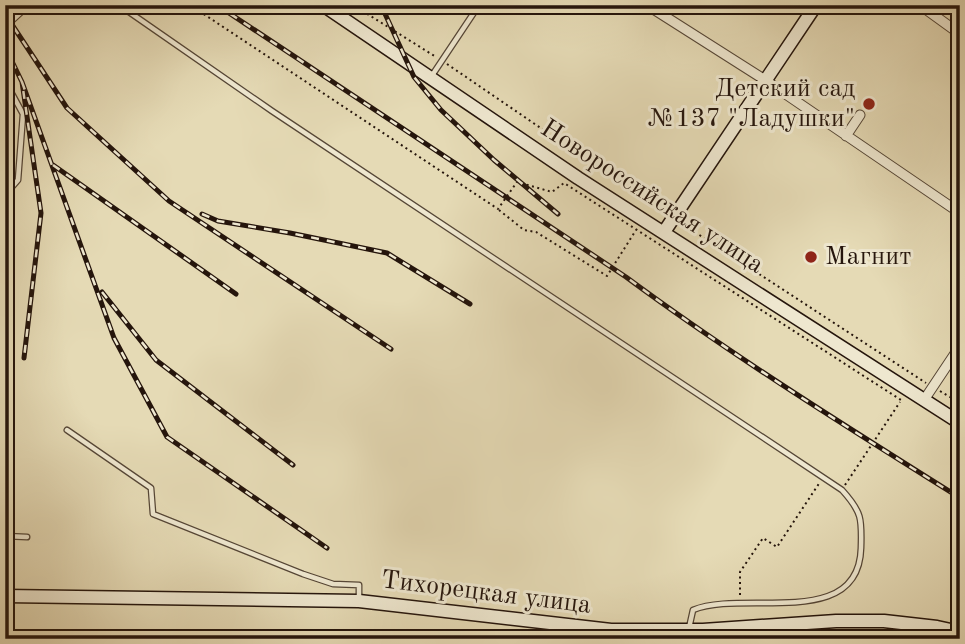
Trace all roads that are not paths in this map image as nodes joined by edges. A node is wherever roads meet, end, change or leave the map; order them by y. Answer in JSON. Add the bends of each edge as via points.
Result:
{"nodes":[{"id":1,"x":29,"y":5,"type":"edge"},
{"id":2,"x":119,"y":5,"type":"edge"},
{"id":3,"x":647,"y":5,"type":"edge"},
{"id":4,"x":816,"y":5,"type":"edge"},
{"id":5,"x":920,"y":5,"type":"edge"},
{"id":6,"x":324,"y":6,"type":"edge"},
{"id":7,"x":476,"y":6,"type":"edge"},
{"id":8,"x":934,"y":9,"type":"edge"},
{"id":9,"x":5,"y":27,"type":"edge"},
{"id":10,"x":960,"y":34,"type":"edge"},
{"id":11,"x":430,"y":78,"type":"junction"},
{"id":12,"x":765,"y":80,"type":"junction"},
{"id":13,"x":5,"y":81,"type":"edge"},
{"id":14,"x":860,"y":115,"type":"dead end"},
{"id":15,"x":846,"y":136,"type":"junction"},
{"id":16,"x":5,"y":195,"type":"edge"},
{"id":17,"x":960,"y":213,"type":"edge"},
{"id":18,"x":664,"y":232,"type":"junction"},
{"id":19,"x":960,"y":346,"type":"edge"},
{"id":20,"x":924,"y":400,"type":"junction"},
{"id":21,"x":960,"y":423,"type":"edge"},
{"id":22,"x":67,"y":430,"type":"dead end"},
{"id":23,"x":5,"y":536,"type":"edge"},
{"id":24,"x":27,"y":537,"type":"dead end"},
{"id":25,"x":5,"y":596,"type":"edge"},
{"id":26,"x":359,"y":601,"type":"junction"},
{"id":27,"x":688,"y":630,"type":"junction"},
{"id":28,"x":960,"y":632,"type":"edge"}],
"edges":[{"from":1,"to":9,"type":"lane"},
{"from":2,"to":27,"type":"lane","via":[[842,490],[856,505],[862,519],[861,559],[857,572],[835,596],[814,602],[710,605],[693,610]]},
{"from":3,"to":12,"type":"street"},
{"from":4,"to":12,"type":"street"},
{"from":5,"to":8,"type":"street"},
{"from":6,"to":11,"type":"street","name":"Новороссийская улица"},
{"from":7,"to":11,"type":"lane"},
{"from":8,"to":10,"type":"street"},
{"from":11,"to":18,"type":"street","name":"Новороссийская улица"},
{"from":12,"to":15,"type":"street"},
{"from":12,"to":18,"type":"street"},
{"from":13,"to":16,"type":"lane","via":[[23,114],[18,180]]},
{"from":14,"to":15,"type":"street"},
{"from":15,"to":17,"type":"street"},
{"from":18,"to":20,"type":"street","name":"Новороссийская улица"},
{"from":19,"to":20,"type":"street"},
{"from":20,"to":21,"type":"street","name":"Новороссийская улица"},
{"from":22,"to":26,"type":"lane","via":[[151,488],[153,514],[303,574],[333,584],[359,584]]},
{"from":23,"to":24,"type":"lane"},
{"from":25,"to":26,"type":"street","name":"Тихорецкая улица"},
{"from":26,"to":27,"type":"street","name":"Тихорецкая улица","via":[[611,630]]},
{"from":27,"to":28,"type":"street","name":"Тихорецкая улица","via":[[884,621]]}]}
